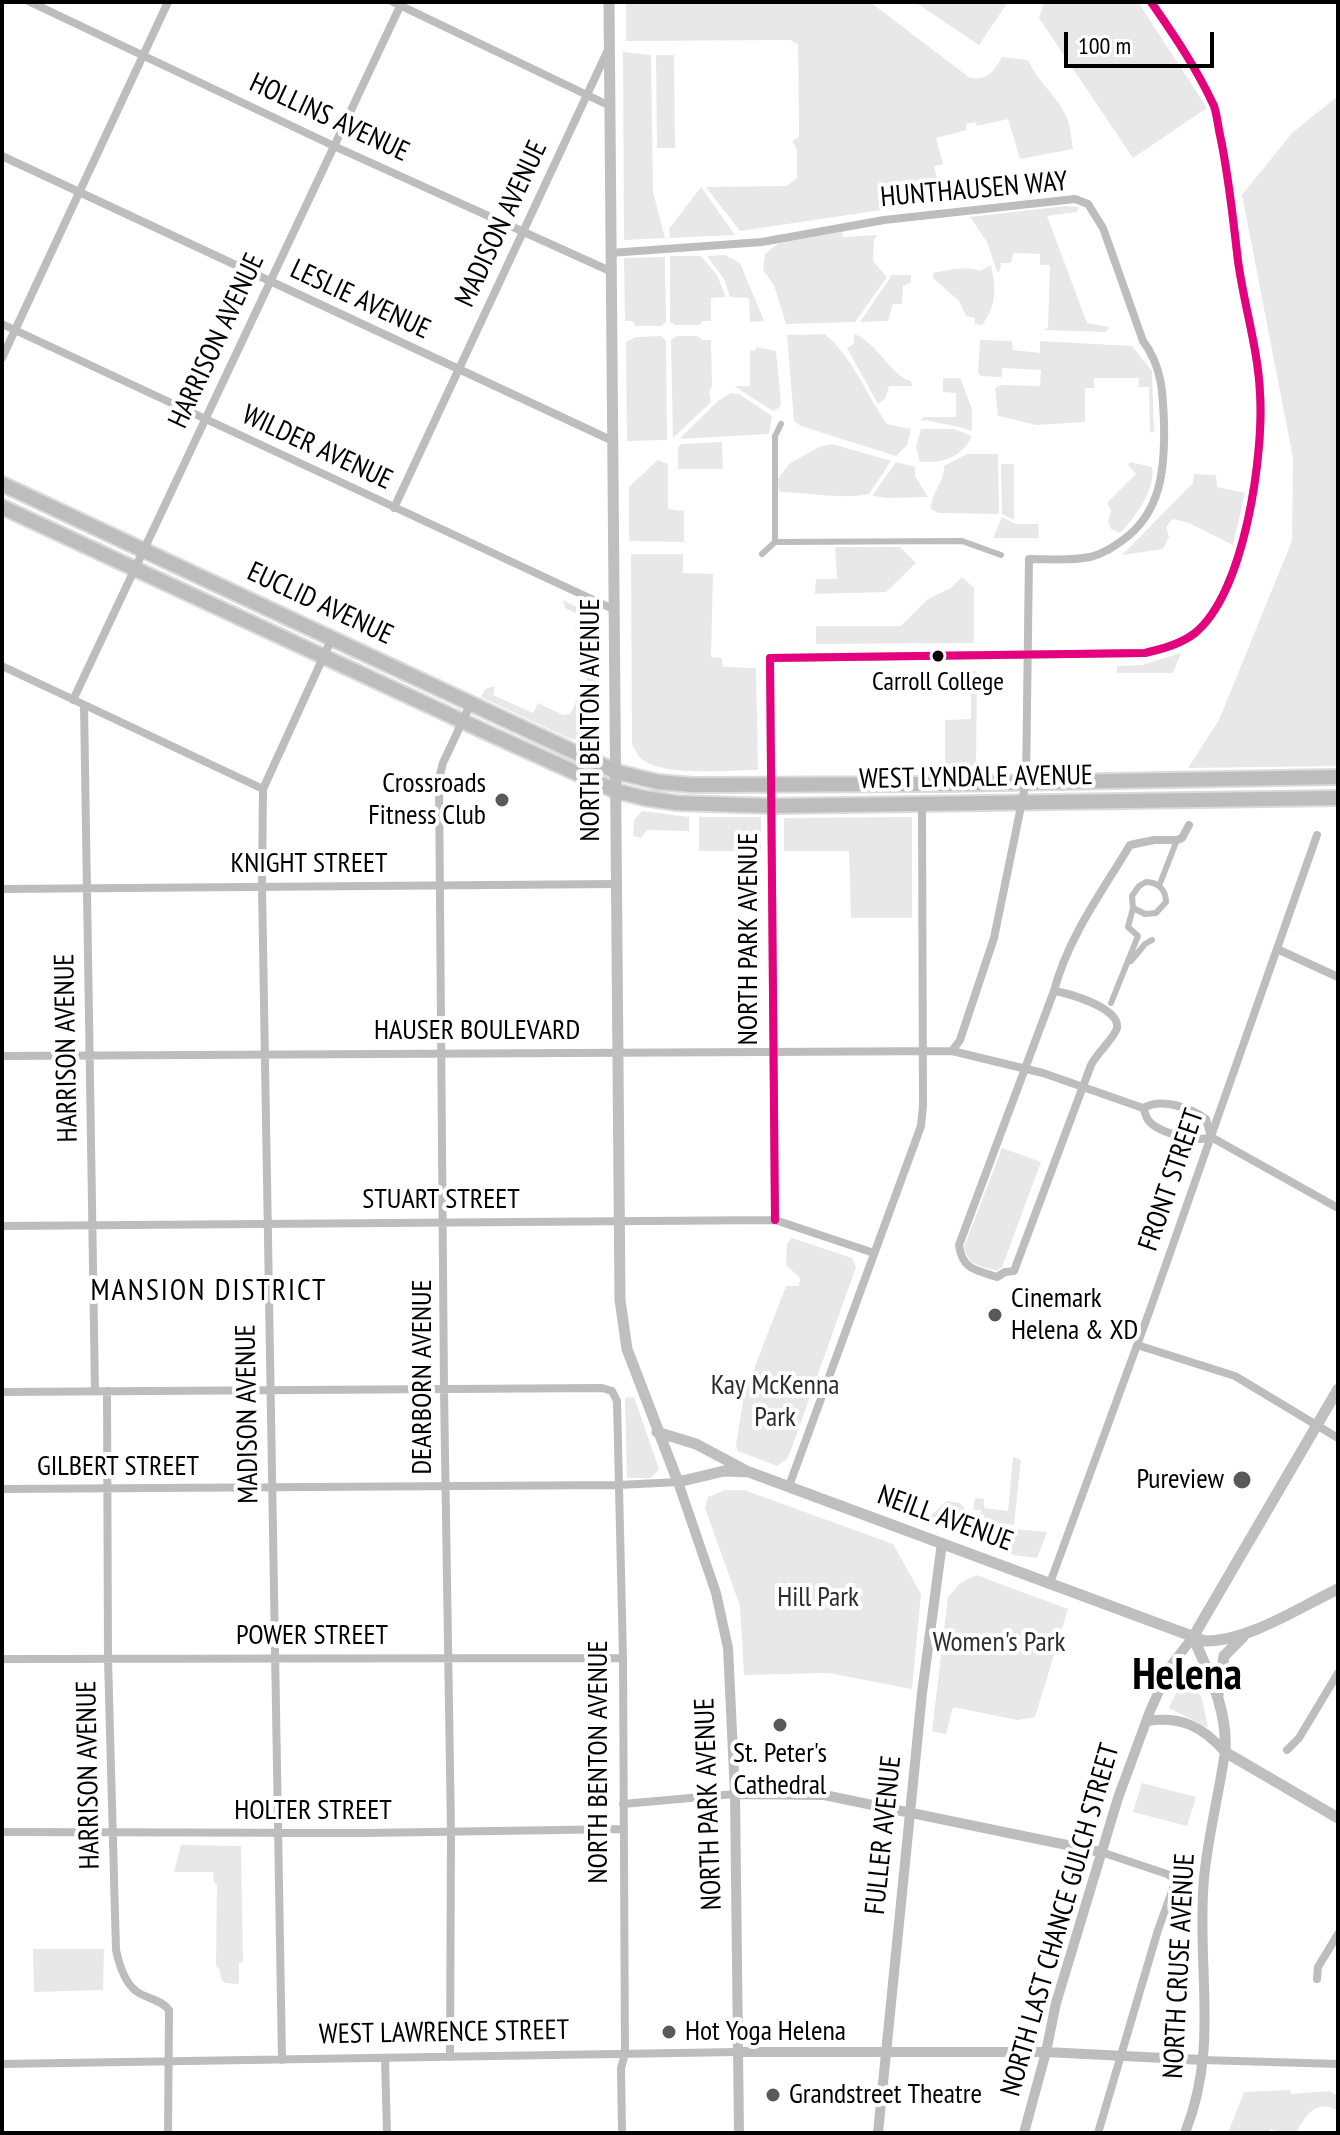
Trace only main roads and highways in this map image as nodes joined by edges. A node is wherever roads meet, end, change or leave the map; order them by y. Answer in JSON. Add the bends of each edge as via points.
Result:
{"nodes":[{"id":1,"x":609,"y":2,"type":"edge"},
{"id":2,"x":2,"y":484,"type":"edge"},
{"id":3,"x":2,"y":507,"type":"edge"},
{"id":4,"x":617,"y":772,"type":"junction"},
{"id":5,"x":1338,"y":777,"type":"edge"},
{"id":6,"x":616,"y":791,"type":"junction"},
{"id":7,"x":1338,"y":798,"type":"edge"},
{"id":8,"x":1338,"y":1389,"type":"edge"},
{"id":9,"x":657,"y":1432,"type":"junction"},
{"id":10,"x":749,"y":1472,"type":"junction"},
{"id":11,"x":678,"y":1482,"type":"joint"},
{"id":12,"x":1338,"y":1589,"type":"edge"},
{"id":13,"x":1247,"y":1633,"type":"junction"},
{"id":14,"x":1193,"y":1637,"type":"junction"},
{"id":15,"x":1218,"y":1696,"type":"junction"},
{"id":16,"x":1338,"y":1818,"type":"edge"}],
"edges":[{"from":1,"to":4,"type":"main road","name":"NORTH BENTON AVENUE"},
{"from":2,"to":4,"type":"highway","name":"EUCLID AVENUE"},
{"from":3,"to":6,"type":"highway","name":"EUCLID AVENUE"},
{"from":4,"to":5,"type":"highway","name":"WEST LYNDALE AVENUE","via":[[672,784],[771,785]]},
{"from":4,"to":6,"type":"main road","name":"NORTH BENTON AVENUE"},
{"from":6,"to":7,"type":"highway","name":"WEST LYNDALE AVENUE","via":[[677,803],[772,806]]},
{"from":6,"to":9,"type":"main road","name":"NORTH BENTON AVENUE","via":[[620,1300],[624,1335]]},
{"from":8,"to":14,"type":"main road","name":"NORTH LAST CHANCE GULCH STREET"},
{"from":9,"to":10,"type":"main road","via":[[696,1444]]},
{"from":9,"to":11,"type":"main road","name":"NORTH PARK AVENUE"},
{"from":10,"to":11,"type":"main road","name":"NEILL AVENUE","via":[[724,1471]]},
{"from":10,"to":14,"type":"main road","name":"NEILL AVENUE"},
{"from":12,"to":13,"type":"main road"},
{"from":13,"to":14,"type":"main road","via":[[1218,1641]]},
{"from":13,"to":15,"type":"main road","via":[[1224,1656]]},
{"from":14,"to":15,"type":"main road"},
{"from":15,"to":16,"type":"main road","via":[[1225,1752]]}]}
